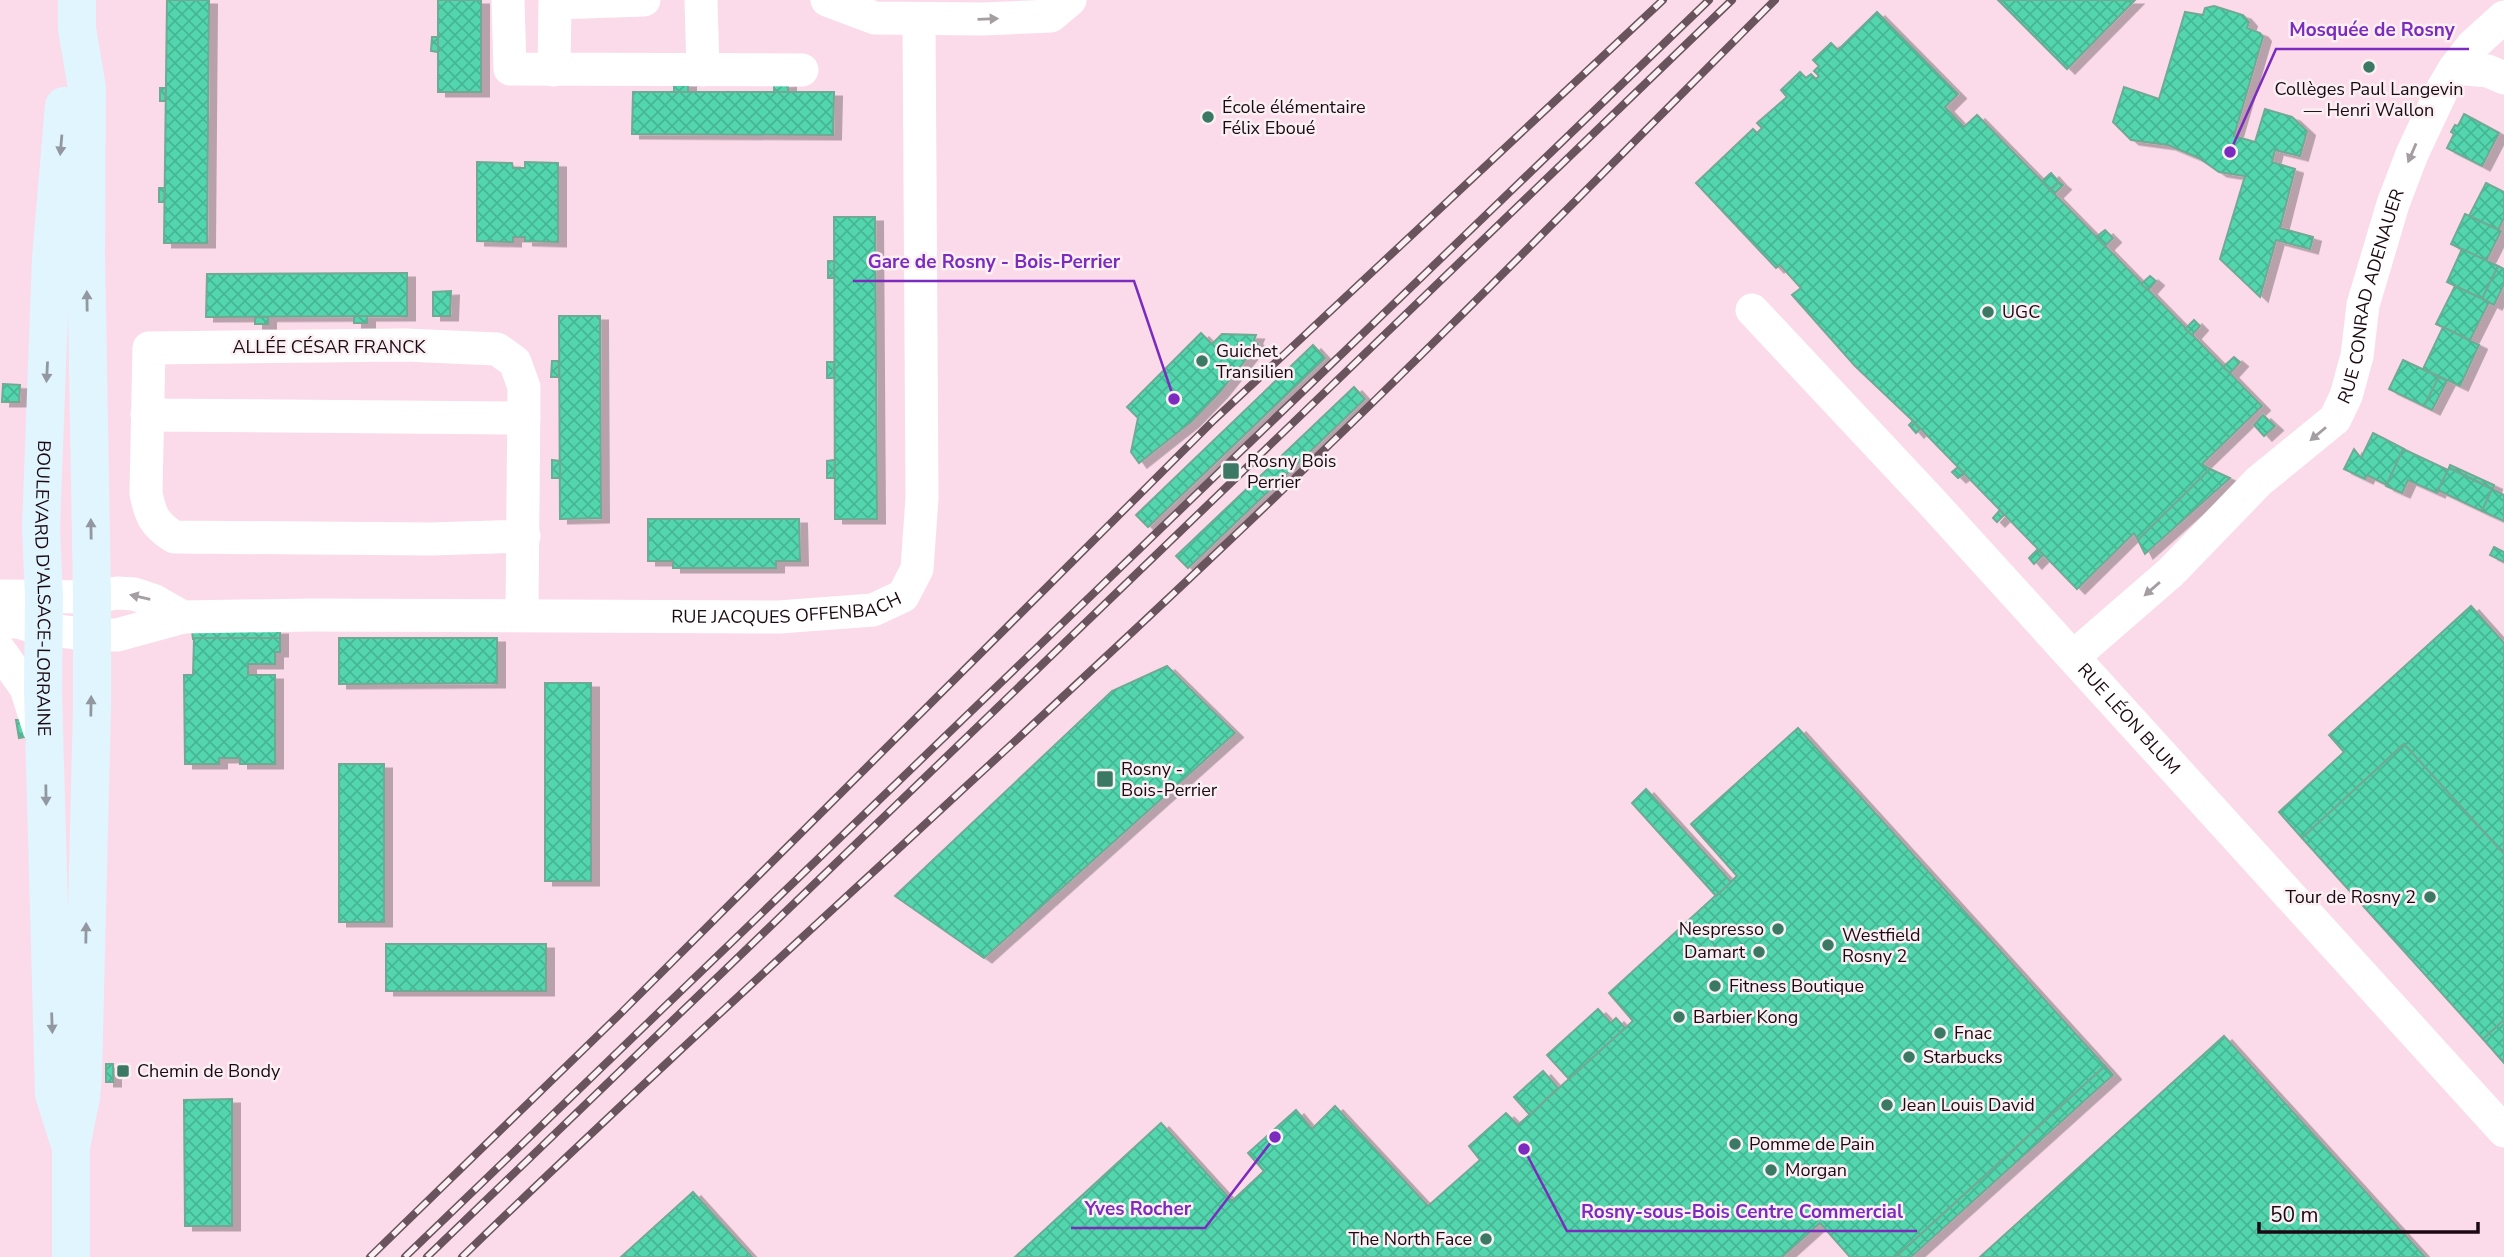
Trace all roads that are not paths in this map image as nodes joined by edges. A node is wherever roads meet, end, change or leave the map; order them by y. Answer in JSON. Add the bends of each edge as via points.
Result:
{"nodes":[{"id":1,"x":508,"y":0,"type":"edge"},
{"id":2,"x":644,"y":0,"type":"edge"},
{"id":3,"x":701,"y":0,"type":"edge"},
{"id":4,"x":827,"y":0,"type":"edge"},
{"id":5,"x":1070,"y":0,"type":"edge"},
{"id":6,"x":77,"y":14,"type":"edge"},
{"id":7,"x":2504,"y":17,"type":"edge"},
{"id":8,"x":919,"y":19,"type":"junction"},
{"id":9,"x":2455,"y":68,"type":"junction"},
{"id":10,"x":554,"y":70,"type":"junction"},
{"id":11,"x":703,"y":70,"type":"junction"},
{"id":12,"x":802,"y":70,"type":"dead end"},
{"id":13,"x":2504,"y":78,"type":"edge"},
{"id":14,"x":1752,"y":310,"type":"dead end"},
{"id":15,"x":148,"y":415,"type":"junction"},
{"id":16,"x":524,"y":418,"type":"junction"},
{"id":17,"x":524,"y":537,"type":"junction"},
{"id":18,"x":0,"y":596,"type":"edge"},
{"id":19,"x":92,"y":597,"type":"junction"},
{"id":20,"x":44,"y":613,"type":"junction"},
{"id":21,"x":522,"y":615,"type":"junction"},
{"id":22,"x":183,"y":617,"type":"junction"},
{"id":23,"x":0,"y":622,"type":"edge"},
{"id":24,"x":92,"y":635,"type":"junction"},
{"id":25,"x":0,"y":651,"type":"edge"},
{"id":26,"x":2073,"y":657,"type":"junction"},
{"id":27,"x":44,"y":743,"type":"junction"},
{"id":28,"x":2504,"y":1131,"type":"edge"},
{"id":29,"x":71,"y":1147,"type":"junction"},
{"id":30,"x":71,"y":1257,"type":"edge"}],
"edges":[{"from":1,"to":10,"type":"street","via":[[510,69]]},
{"from":2,"to":10,"type":"street","via":[[555,3]]},
{"from":3,"to":11,"type":"street"},
{"from":4,"to":8,"type":"street","via":[[875,18]]},
{"from":8,"to":5,"type":"street","one_way":true,"via":[[1051,16]]},
{"from":19,"to":6,"type":"main road","name":"BOULEVARD D'ALSACE-LORRAINE","one_way":true,"via":[[87,88]]},
{"from":6,"to":20,"type":"main road","name":"BOULEVARD D'ALSACE-LORRAINE","one_way":true,"via":[[65,90],[51,258],[41,517]]},
{"from":7,"to":9,"type":"street","name":"RUE CONRAD ADENAUER"},
{"from":8,"to":21,"type":"street","name":"RUE JACQUES OFFENBACH","via":[[922,498],[917,569],[903,596],[873,610],[779,617]]},
{"from":9,"to":13,"type":"street","via":[[2488,71]]},
{"from":9,"to":26,"type":"street","name":"RUE CONRAD ADENAUER","one_way":true,"via":[[2442,88],[2393,204],[2362,305],[2357,356],[2346,397],[2335,419],[2259,481],[2171,572]]},
{"from":10,"to":11,"type":"street"},
{"from":11,"to":12,"type":"street"},
{"from":14,"to":26,"type":"street","name":"RUE LÉON BLUM"},
{"from":15,"to":16,"type":"street"},
{"from":15,"to":16,"type":"street","name":"ALLÉE CÉSAR FRANCK","via":[[149,348],[405,345],[497,349],[515,362],[524,387]]},
{"from":15,"to":17,"type":"street","name":"ALLÉE CÉSAR FRANCK","via":[[149,510],[158,526],[174,537]]},
{"from":16,"to":17,"type":"street","name":"ALLÉE CÉSAR FRANCK"},
{"from":17,"to":21,"type":"street","name":"ALLÉE CÉSAR FRANCK"},
{"from":18,"to":20,"type":"street"},
{"from":19,"to":20,"type":"street","name":"RUE JACQUES OFFENBACH"},
{"from":22,"to":19,"type":"street","name":"RUE JACQUES OFFENBACH","one_way":true,"via":[[135,594]]},
{"from":19,"to":24,"type":"main road","name":"BOULEVARD D'ALSACE-LORRAINE"},
{"from":20,"to":23,"type":"street","via":[[18,622]]},
{"from":20,"to":24,"type":"street","name":"RUE JACQUES OFFENBACH"},
{"from":20,"to":27,"type":"main road","name":"BOULEVARD D'ALSACE-LORRAINE"},
{"from":21,"to":22,"type":"street","name":"RUE JACQUES OFFENBACH"},
{"from":22,"to":24,"type":"street","name":"RUE JACQUES OFFENBACH","via":[[117,635]]},
{"from":29,"to":24,"type":"main road","name":"BOULEVARD D'ALSACE-LORRAINE","one_way":true,"via":[[83,1073]]},
{"from":25,"to":27,"type":"street","via":[[26,688]]},
{"from":26,"to":28,"type":"street","name":"RUE LÉON BLUM"},
{"from":27,"to":29,"type":"main road","name":"BOULEVARD D'ALSACE-LORRAINE","one_way":true,"via":[[54,1094]]},
{"from":29,"to":30,"type":"main road","name":"BOULEVARD D'ALSACE-LORRAINE"}]}
